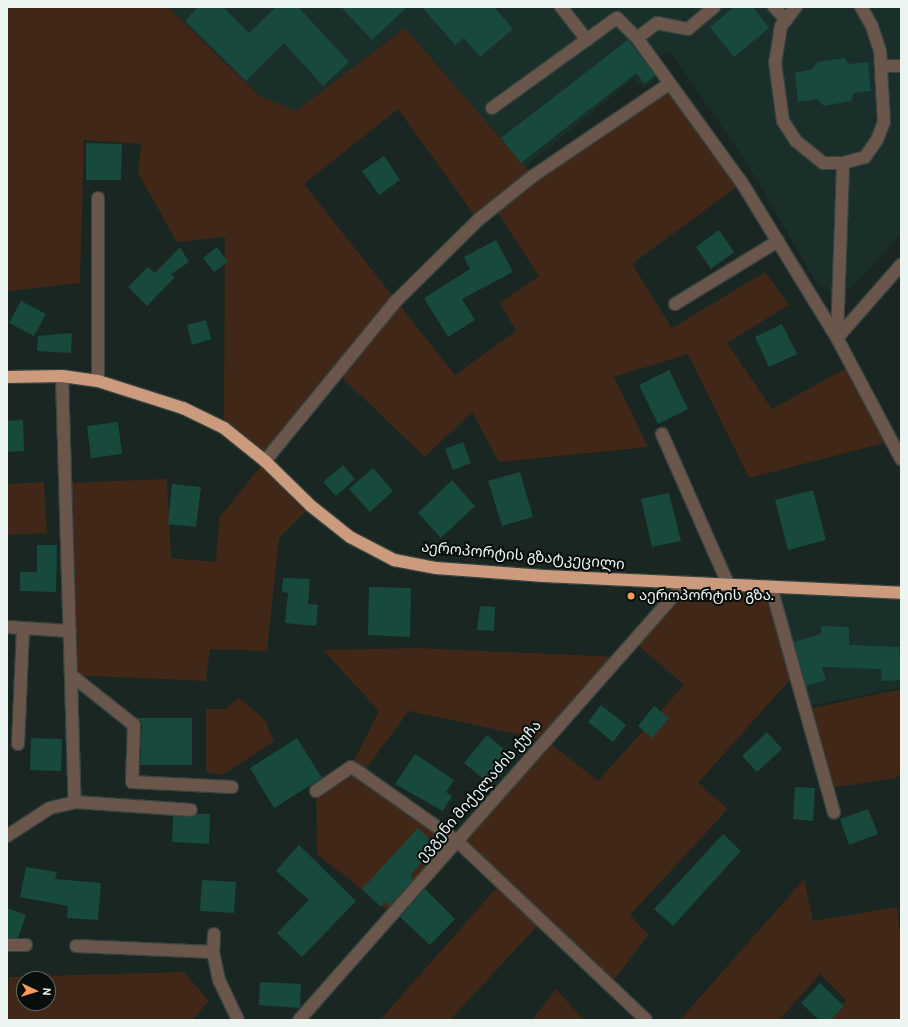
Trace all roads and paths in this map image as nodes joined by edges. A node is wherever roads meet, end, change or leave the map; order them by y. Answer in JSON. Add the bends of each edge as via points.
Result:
{"nodes":[{"id":1,"x":561,"y":7,"type":"edge"},
{"id":2,"x":714,"y":7,"type":"edge"},
{"id":3,"x":774,"y":7,"type":"edge"},
{"id":4,"x":796,"y":7,"type":"edge"},
{"id":5,"x":861,"y":7,"type":"edge"},
{"id":6,"x":786,"y":20,"type":"junction"},
{"id":7,"x":637,"y":38,"type":"junction"},
{"id":8,"x":587,"y":40,"type":"junction"},
{"id":9,"x":881,"y":66,"type":"junction"},
{"id":10,"x":901,"y":66,"type":"edge"},
{"id":11,"x":669,"y":84,"type":"junction"},
{"id":12,"x":492,"y":108,"type":"dead end"},
{"id":13,"x":843,"y":163,"type":"junction"},
{"id":14,"x":98,"y":198,"type":"dead end"},
{"id":15,"x":778,"y":241,"type":"junction"},
{"id":16,"x":901,"y":265,"type":"edge"},
{"id":17,"x":675,"y":304,"type":"dead end"},
{"id":18,"x":837,"y":338,"type":"junction"},
{"id":19,"x":62,"y":376,"type":"junction"},
{"id":20,"x":7,"y":378,"type":"edge"},
{"id":21,"x":98,"y":381,"type":"junction"},
{"id":22,"x":662,"y":434,"type":"dead end"},
{"id":23,"x":901,"y":459,"type":"edge"},
{"id":24,"x":265,"y":460,"type":"junction"},
{"id":25,"x":684,"y":584,"type":"junction"},
{"id":26,"x":729,"y":586,"type":"junction"},
{"id":27,"x":771,"y":587,"type":"junction"},
{"id":28,"x":901,"y":593,"type":"edge"},
{"id":29,"x":7,"y":627,"type":"edge"},
{"id":30,"x":23,"y":628,"type":"junction"},
{"id":31,"x":70,"y":631,"type":"junction"},
{"id":32,"x":71,"y":675,"type":"junction"},
{"id":33,"x":18,"y":744,"type":"dead end"},
{"id":34,"x":232,"y":787,"type":"dead end"},
{"id":35,"x":316,"y":791,"type":"dead end"},
{"id":36,"x":75,"y":802,"type":"junction"},
{"id":37,"x":191,"y":810,"type":"dead end"},
{"id":38,"x":834,"y":812,"type":"dead end"},
{"id":39,"x":7,"y":836,"type":"edge"},
{"id":40,"x":457,"y":841,"type":"junction"},
{"id":41,"x":214,"y":934,"type":"dead end"},
{"id":42,"x":7,"y":945,"type":"edge"},
{"id":43,"x":26,"y":945,"type":"dead end"},
{"id":44,"x":76,"y":946,"type":"dead end"},
{"id":45,"x":213,"y":952,"type":"junction"},
{"id":46,"x":238,"y":1020,"type":"edge"},
{"id":47,"x":299,"y":1020,"type":"edge"},
{"id":48,"x":646,"y":1020,"type":"edge"}],
"edges":[{"from":1,"to":8,"type":"street"},
{"from":2,"to":7,"type":"street","via":[[688,29],[656,23]]},
{"from":3,"to":6,"type":"street"},
{"from":4,"to":6,"type":"street"},
{"from":5,"to":9,"type":"street","via":[[872,26],[880,51]]},
{"from":6,"to":13,"type":"street","via":[[781,26],[775,62],[783,121],[810,156],[823,163]]},
{"from":7,"to":8,"type":"street","via":[[617,18]]},
{"from":7,"to":11,"type":"street","via":[[663,71]]},
{"from":8,"to":12,"type":"street"},
{"from":9,"to":10,"type":"street"},
{"from":9,"to":13,"type":"street","via":[[884,122],[878,140],[865,157]]},
{"from":11,"to":15,"type":"street","via":[[742,183]]},
{"from":11,"to":24,"type":"street","via":[[532,176],[478,220],[396,301]]},
{"from":13,"to":18,"type":"street"},
{"from":14,"to":21,"type":"street"},
{"from":15,"to":17,"type":"street"},
{"from":15,"to":18,"type":"street"},
{"from":16,"to":18,"type":"street"},
{"from":18,"to":23,"type":"street"},
{"from":19,"to":20,"type":"highway","name":"აეროპორტის გზატკეცილი"},
{"from":19,"to":21,"type":"highway","name":"აეროპორტის გზატკეცილი"},
{"from":19,"to":31,"type":"street"},
{"from":21,"to":24,"type":"highway","name":"აეროპორტის გზატკეცილი","via":[[183,408],[224,428]]},
{"from":22,"to":26,"type":"street"},
{"from":24,"to":25,"type":"highway","name":"აეროპორტის გზატკეცილი","via":[[311,506],[350,537],[394,560],[436,568]]},
{"from":25,"to":26,"type":"highway","name":"აეროპორტის გზატკეცილი"},
{"from":25,"to":40,"type":"street","name":"ევგენი მიქელაძის ქუჩა"},
{"from":26,"to":27,"type":"highway","name":"აეროპორტის გზატკეცილი"},
{"from":27,"to":28,"type":"highway","name":"აეროპორტის გზატკეცილი"},
{"from":27,"to":38,"type":"street"},
{"from":29,"to":30,"type":"street"},
{"from":30,"to":31,"type":"street"},
{"from":30,"to":33,"type":"street"},
{"from":31,"to":32,"type":"street"},
{"from":32,"to":34,"type":"street","via":[[134,725],[132,782]]},
{"from":32,"to":36,"type":"street"},
{"from":35,"to":40,"type":"street","via":[[351,767]]},
{"from":36,"to":37,"type":"street"},
{"from":36,"to":39,"type":"street","via":[[50,808]]},
{"from":40,"to":47,"type":"street","name":"ევგენი მიქელაძის ქუჩა"},
{"from":40,"to":48,"type":"street"},
{"from":41,"to":45,"type":"street"},
{"from":42,"to":43,"type":"street"},
{"from":44,"to":45,"type":"street"},
{"from":45,"to":46,"type":"street","via":[[218,980]]}]}
